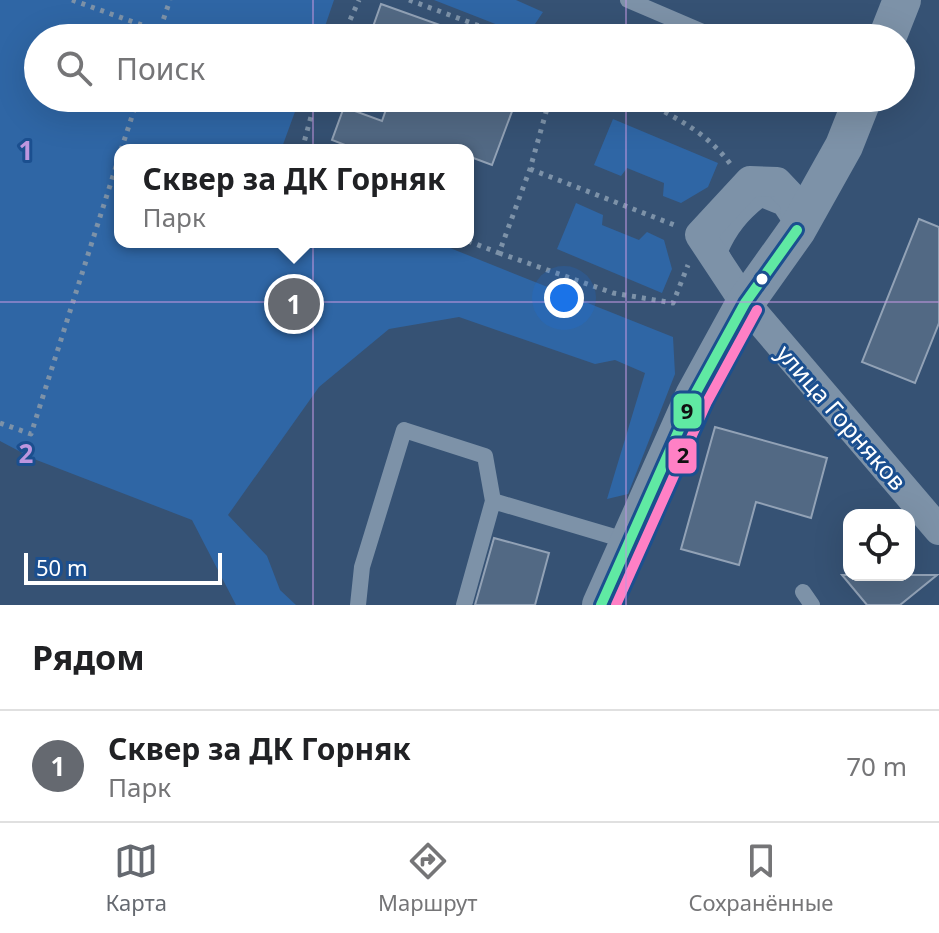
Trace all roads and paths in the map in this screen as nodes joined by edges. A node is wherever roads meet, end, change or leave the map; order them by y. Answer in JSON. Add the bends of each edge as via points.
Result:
{"nodes":[{"id":1,"x":72,"y":0,"type":"edge"},
{"id":2,"x":170,"y":0,"type":"edge"},
{"id":3,"x":359,"y":0,"type":"edge"},
{"id":4,"x":409,"y":0,"type":"edge"},
{"id":5,"x":628,"y":0,"type":"edge"},
{"id":6,"x":902,"y":0,"type":"edge"},
{"id":7,"x":131,"y":24,"type":"edge"},
{"id":8,"x":162,"y":24,"type":"edge"},
{"id":9,"x":348,"y":24,"type":"edge"},
{"id":10,"x":474,"y":24,"type":"edge"},
{"id":11,"x":684,"y":24,"type":"edge"},
{"id":12,"x":893,"y":24,"type":"edge"},
{"id":13,"x":134,"y":112,"type":"edge"},
{"id":14,"x":312,"y":112,"type":"edge"},
{"id":15,"x":546,"y":112,"type":"edge"},
{"id":16,"x":664,"y":112,"type":"edge"},
{"id":17,"x":856,"y":112,"type":"edge"},
{"id":18,"x":124,"y":144,"type":"edge"},
{"id":19,"x":304,"y":144,"type":"edge"},
{"id":20,"x":732,"y":167,"type":"dead end"},
{"id":21,"x":530,"y":169,"type":"junction"},
{"id":22,"x":114,"y":174,"type":"edge"},
{"id":23,"x":797,"y":230,"type":"junction"},
{"id":24,"x":700,"y":235,"type":"junction"},
{"id":25,"x":474,"y":243,"type":"edge"},
{"id":26,"x":499,"y":253,"type":"junction"},
{"id":27,"x":745,"y":303,"type":"junction"},
{"id":28,"x":0,"y":423,"type":"edge"},
{"id":29,"x":493,"y":501,"type":"junction"},
{"id":30,"x":939,"y":530,"type":"edge"},
{"id":31,"x":628,"y":541,"type":"junction"},
{"id":32,"x":358,"y":605,"type":"edge"},
{"id":33,"x":464,"y":605,"type":"edge"},
{"id":34,"x":601,"y":605,"type":"edge"}],
"edges":[{"from":1,"to":7,"type":"path"},
{"from":2,"to":8,"type":"path"},
{"from":3,"to":9,"type":"path"},
{"from":4,"to":10,"type":"path"},
{"from":5,"to":11,"type":"lane"},
{"from":6,"to":12,"type":"street"},
{"from":13,"to":18,"type":"path"},
{"from":14,"to":19,"type":"path"},
{"from":15,"to":21,"type":"path"},
{"from":16,"to":20,"type":"path","via":[[714,142]]},
{"from":17,"to":23,"type":"street","via":[[844,146]]},
{"from":21,"to":24,"type":"path"},
{"from":21,"to":26,"type":"path"},
{"from":22,"to":28,"type":"path","via":[[31,434]]},
{"from":23,"to":24,"type":"street","via":[[795,201],[786,191],[777,182],[750,181]]},
{"from":23,"to":27,"type":"street"},
{"from":23,"to":27,"type":"lane","via":[[781,207],[761,199],[741,215],[720,251]]},
{"from":24,"to":26,"type":"path","via":[[673,303],[613,293]]},
{"from":24,"to":27,"type":"street","name":"улица Горняков"},
{"from":25,"to":26,"type":"path"},
{"from":27,"to":30,"type":"street","name":"улица Горняков"},
{"from":27,"to":31,"type":"street","via":[[694,396]]},
{"from":29,"to":31,"type":"lane"},
{"from":29,"to":32,"type":"lane","via":[[485,456],[404,430],[362,567]]},
{"from":29,"to":33,"type":"lane"},
{"from":31,"to":34,"type":"street"}]}
